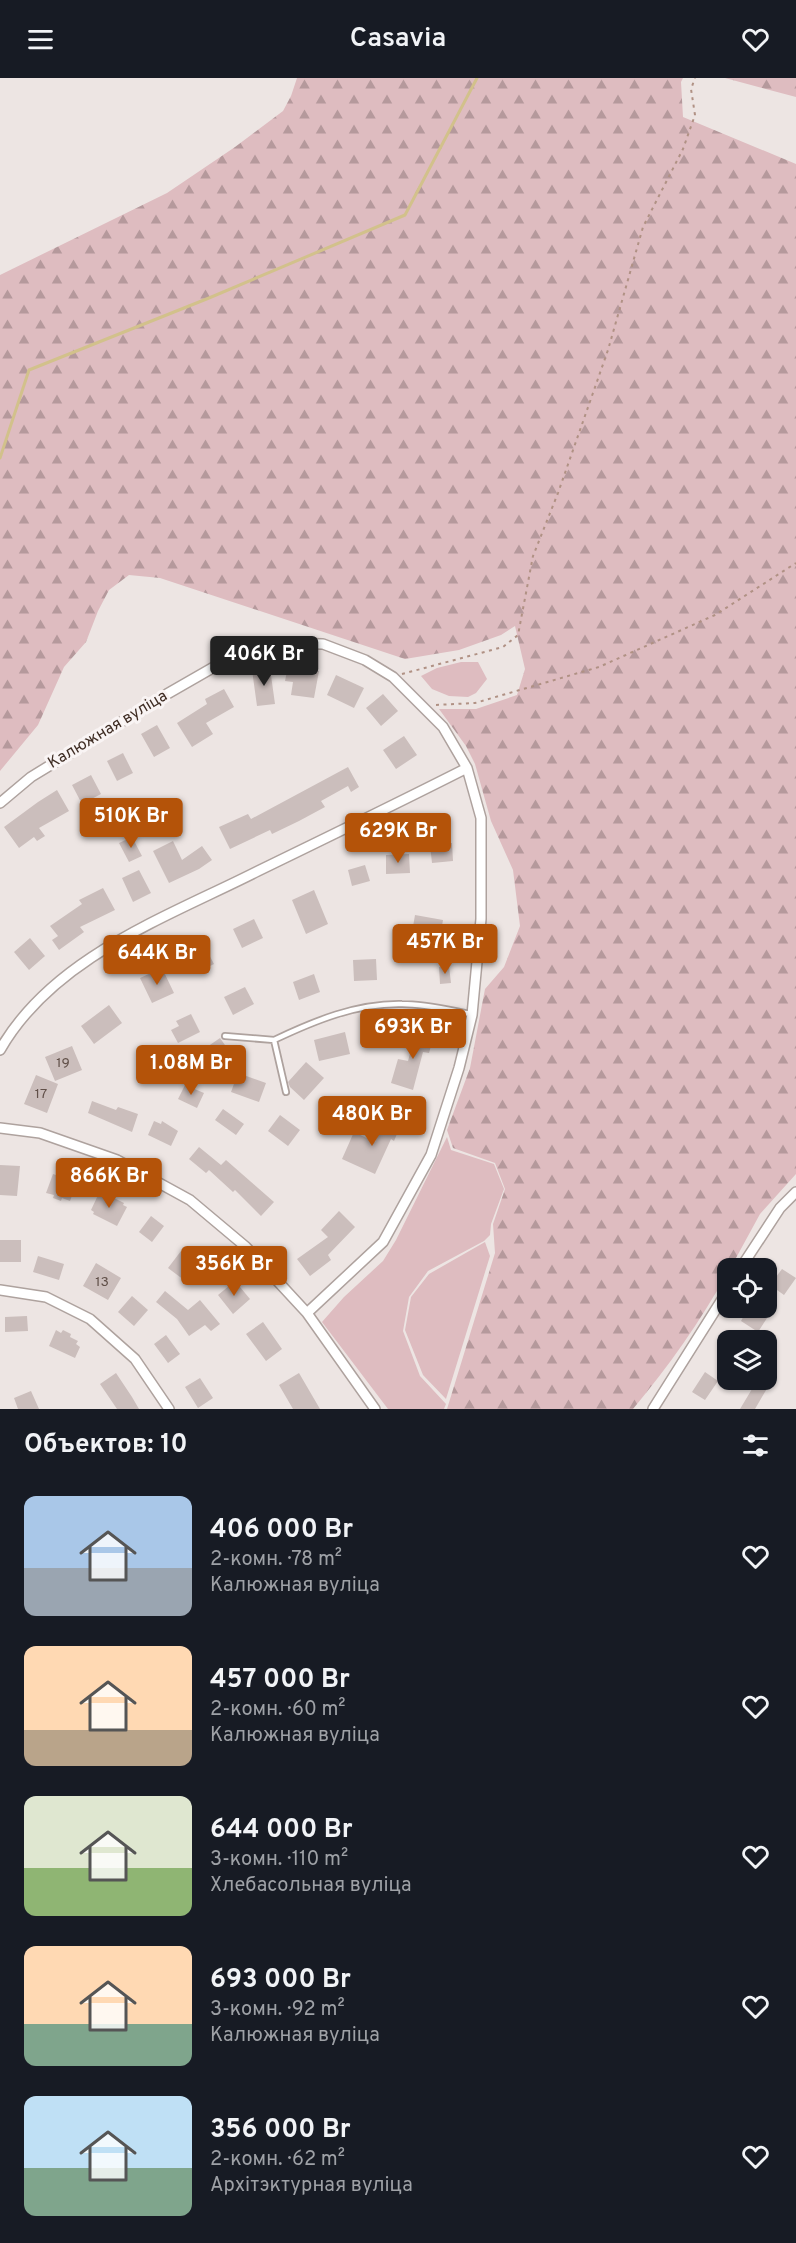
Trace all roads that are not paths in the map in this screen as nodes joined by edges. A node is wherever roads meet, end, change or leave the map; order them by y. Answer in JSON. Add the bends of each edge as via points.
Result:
{"nodes":[{"id":1,"x":467,"y":768,"type":"junction"},
{"id":2,"x":0,"y":803,"type":"edge"},
{"id":3,"x":472,"y":1015,"type":"junction"},
{"id":4,"x":225,"y":1036,"type":"dead end"},
{"id":5,"x":274,"y":1040,"type":"junction"},
{"id":6,"x":0,"y":1050,"type":"edge"},
{"id":7,"x":286,"y":1092,"type":"dead end"},
{"id":8,"x":0,"y":1128,"type":"edge"},
{"id":9,"x":796,"y":1192,"type":"edge"},
{"id":10,"x":748,"y":1258,"type":"edge"},
{"id":11,"x":0,"y":1290,"type":"edge"},
{"id":12,"x":717,"y":1307,"type":"edge"},
{"id":13,"x":307,"y":1313,"type":"junction"},
{"id":14,"x":169,"y":1409,"type":"edge"},
{"id":15,"x":375,"y":1409,"type":"edge"},
{"id":16,"x":653,"y":1409,"type":"edge"}],
"edges":[{"from":1,"to":2,"type":"street","name":"Калюжная вуліца","via":[[443,727],[393,677],[365,660],[322,645],[275,643],[221,663],[167,694],[31,777]]},
{"from":1,"to":3,"type":"street","name":"Калюжная вуліца","via":[[481,819],[481,919]]},
{"from":1,"to":6,"type":"street","via":[[129,935],[74,969],[39,998]]},
{"from":3,"to":5,"type":"lane","via":[[402,1004],[361,1008],[316,1020]]},
{"from":3,"to":13,"type":"street","name":"Калюжная вуліца","via":[[431,1155],[410,1194],[383,1242]]},
{"from":4,"to":5,"type":"lane"},
{"from":5,"to":7,"type":"lane"},
{"from":8,"to":13,"type":"street","via":[[40,1133],[117,1160],[190,1200],[246,1247]]},
{"from":9,"to":10,"type":"street","via":[[780,1208]]},
{"from":11,"to":14,"type":"street","via":[[46,1296],[90,1319],[135,1359]]},
{"from":12,"to":16,"type":"street"},
{"from":13,"to":15,"type":"street"}]}
